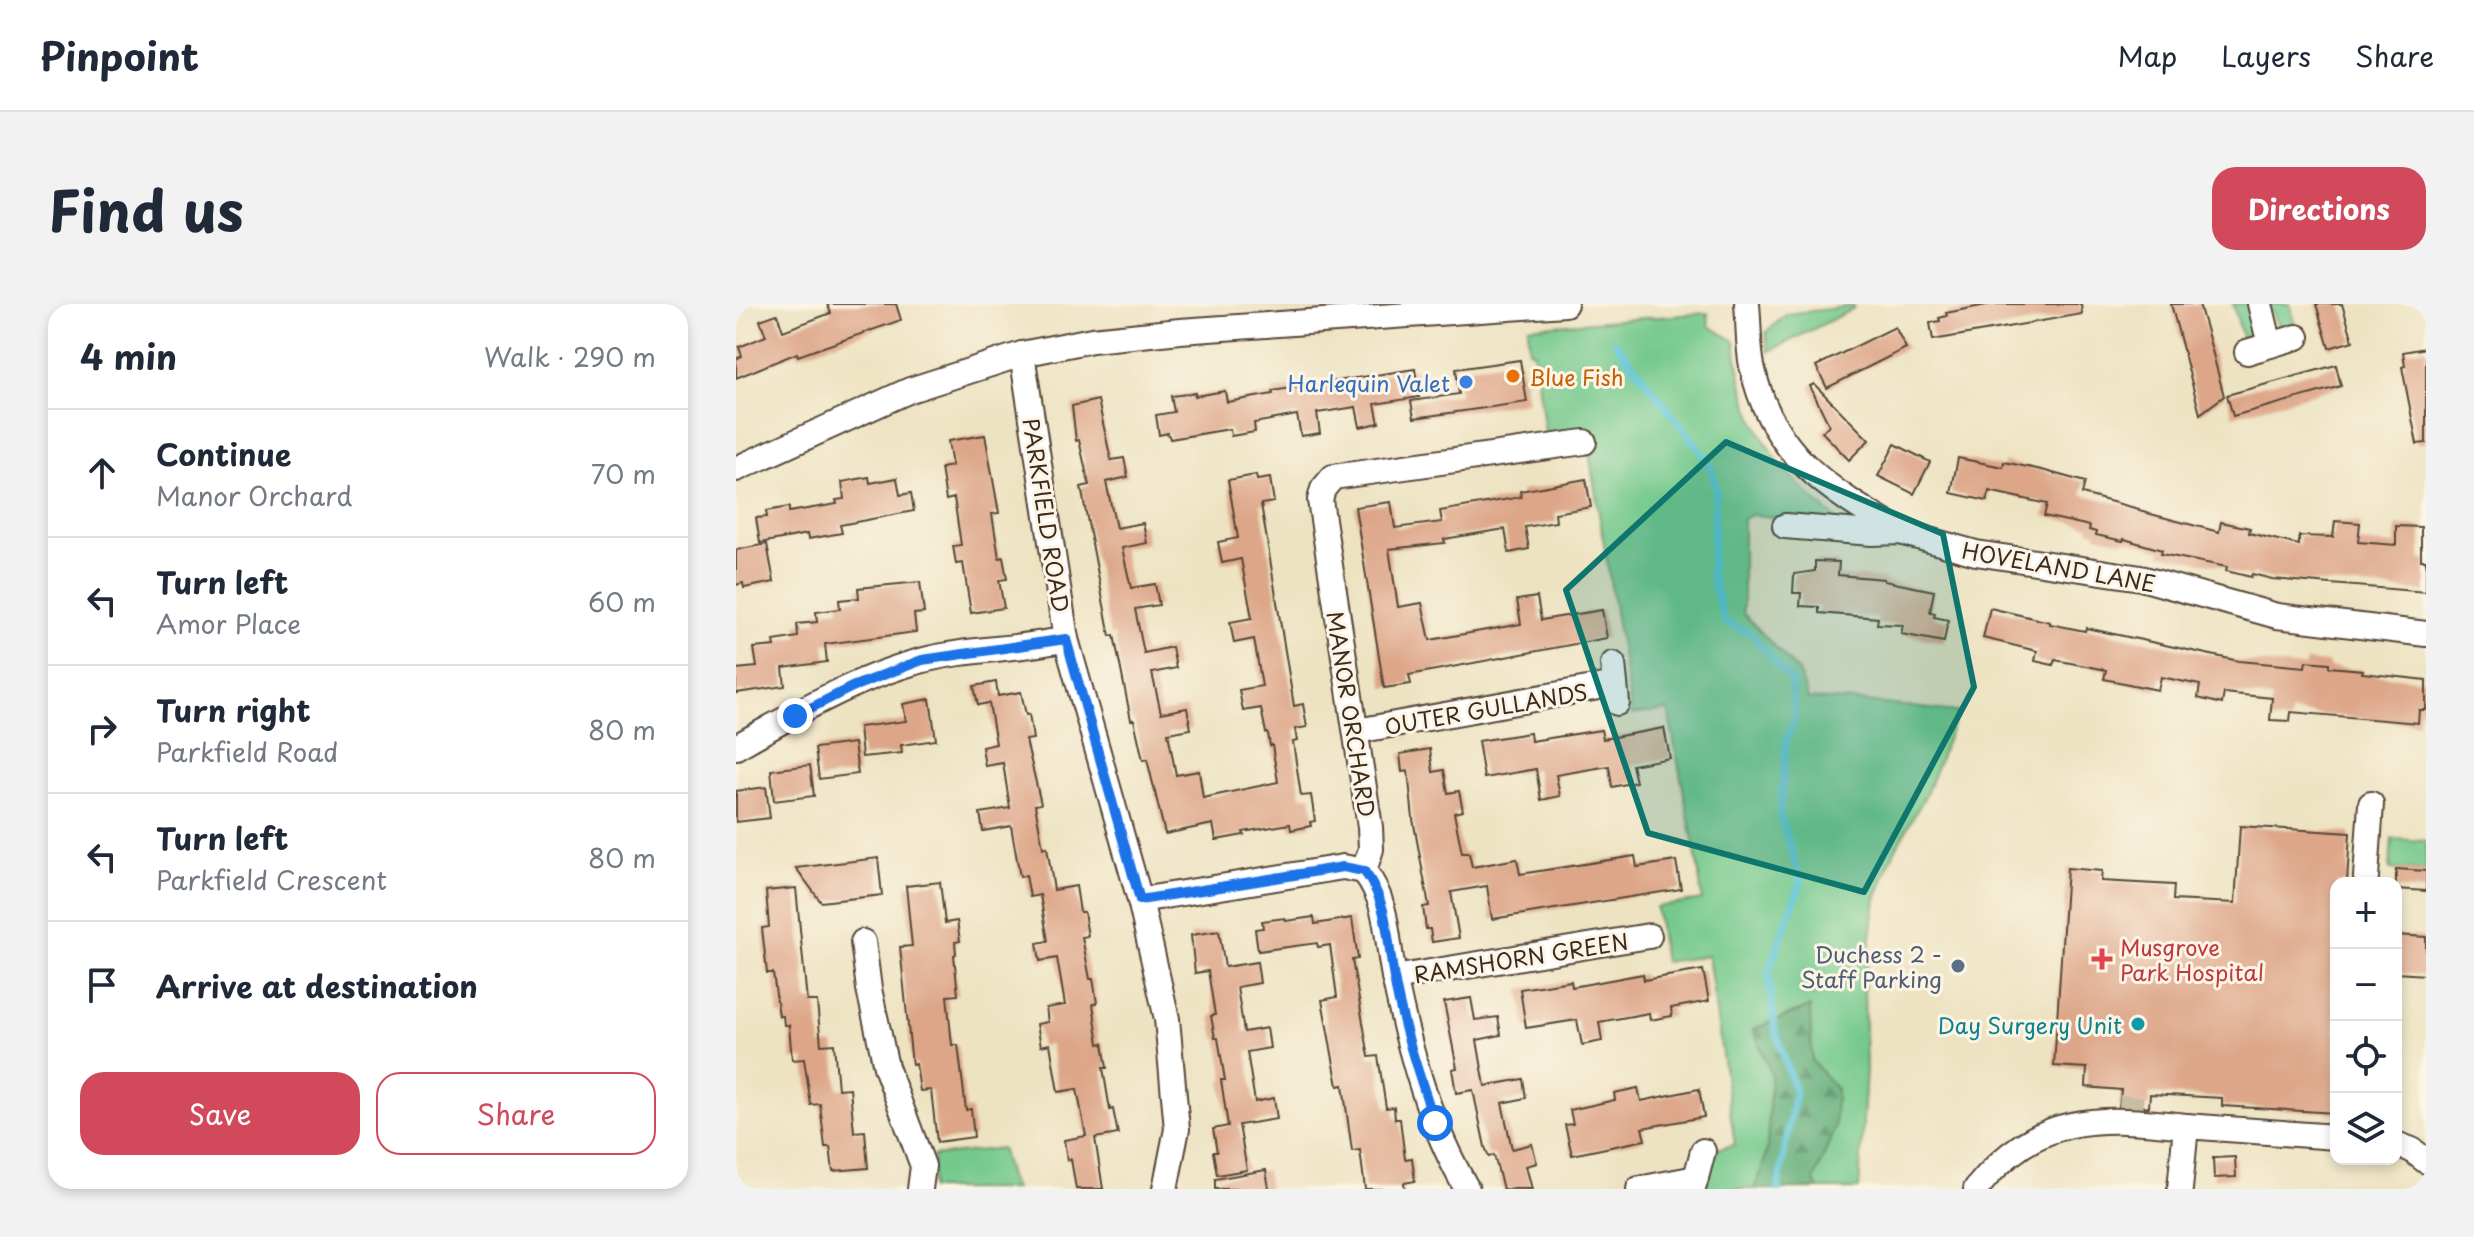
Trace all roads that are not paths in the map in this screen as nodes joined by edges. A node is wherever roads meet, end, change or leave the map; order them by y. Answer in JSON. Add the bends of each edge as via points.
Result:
{"nodes":[{"id":1,"x":1565,"y":304,"type":"edge"},
{"id":2,"x":1747,"y":304,"type":"edge"},
{"id":3,"x":2260,"y":304,"type":"edge"},
{"id":4,"x":1514,"y":306,"type":"edge"},
{"id":5,"x":2297,"y":337,"type":"dead end"},
{"id":6,"x":1022,"y":354,"type":"junction"},
{"id":7,"x":1584,"y":442,"type":"dead end"},
{"id":8,"x":737,"y":467,"type":"edge"},
{"id":9,"x":1785,"y":526,"type":"dead end"},
{"id":10,"x":1900,"y":532,"type":"junction"},
{"id":11,"x":2426,"y":634,"type":"edge"},
{"id":12,"x":1066,"y":639,"type":"junction"},
{"id":13,"x":1615,"y":684,"type":"dead end"},
{"id":14,"x":1357,"y":731,"type":"junction"},
{"id":15,"x":736,"y":747,"type":"edge"},
{"id":16,"x":2371,"y":804,"type":"dead end"},
{"id":17,"x":1364,"y":871,"type":"junction"},
{"id":18,"x":2366,"y":877,"type":"dead end"},
{"id":19,"x":1140,"y":900,"type":"junction"},
{"id":20,"x":1649,"y":936,"type":"dead end"},
{"id":21,"x":863,"y":941,"type":"dead end"},
{"id":22,"x":1394,"y":978,"type":"junction"},
{"id":23,"x":2119,"y":1107,"type":"tunnel mouth"},
{"id":24,"x":2082,"y":1121,"type":"junction"},
{"id":25,"x":2186,"y":1126,"type":"junction"},
{"id":26,"x":2330,"y":1134,"type":"edge"},
{"id":27,"x":2402,"y":1146,"type":"edge"},
{"id":28,"x":1703,"y":1151,"type":"dead end"},
{"id":29,"x":2426,"y":1161,"type":"edge"},
{"id":30,"x":1694,"y":1184,"type":"edge"},
{"id":31,"x":920,"y":1189,"type":"edge"},
{"id":32,"x":1165,"y":1189,"type":"edge"},
{"id":33,"x":1467,"y":1189,"type":"edge"},
{"id":34,"x":1639,"y":1189,"type":"edge"},
{"id":35,"x":1976,"y":1189,"type":"edge"},
{"id":36,"x":2180,"y":1189,"type":"edge"}],
"edges":[{"from":1,"to":4,"type":"street"},
{"from":2,"to":10,"type":"street","via":[[1753,368],[1785,445],[1823,483]]},
{"from":3,"to":5,"type":"street","via":[[2259,348]]},
{"from":4,"to":6,"type":"street","via":[[1180,331]]},
{"from":6,"to":8,"type":"street","via":[[910,390]]},
{"from":6,"to":12,"type":"street","name":"PARKFIELD ROAD"},
{"from":7,"to":14,"type":"street","name":"MANOR ORCHARD","via":[[1333,477],[1323,489],[1320,500]]},
{"from":9,"to":10,"type":"street","name":"HOVELAND LANE"},
{"from":10,"to":11,"type":"street","name":"HOVELAND LANE","via":[[1976,553],[2141,578],[2277,616]]},
{"from":12,"to":15,"type":"street","via":[[922,660],[890,670]]},
{"from":12,"to":19,"type":"street","name":"PARKFIELD ROAD"},
{"from":13,"to":14,"type":"street","name":"OUTER GULLANDS"},
{"from":14,"to":17,"type":"street","name":"MANOR ORCHARD","via":[[1371,849]]},
{"from":16,"to":18,"type":"street"},
{"from":17,"to":19,"type":"street","via":[[1343,867]]},
{"from":17,"to":22,"type":"street","via":[[1384,906]]},
{"from":19,"to":32,"type":"street","name":"PARKFIELD ROAD","via":[[1167,1019],[1177,1129]]},
{"from":20,"to":22,"type":"street","name":"RAMSHORN GREEN"},
{"from":21,"to":31,"type":"street","via":[[886,1067],[923,1166]]},
{"from":22,"to":33,"type":"street","via":[[1435,1123]]},
{"from":23,"to":24,"type":"street","via":[[2091,1107]]},
{"from":24,"to":25,"type":"street","via":[[2154,1116]]},
{"from":24,"to":35,"type":"street","via":[[2039,1137],[1992,1170]]},
{"from":25,"to":26,"type":"street","via":[[2253,1119],[2303,1122]]},
{"from":25,"to":36,"type":"street"},
{"from":27,"to":29,"type":"street"},
{"from":28,"to":30,"type":"street"},
{"from":30,"to":34,"type":"street"}]}
